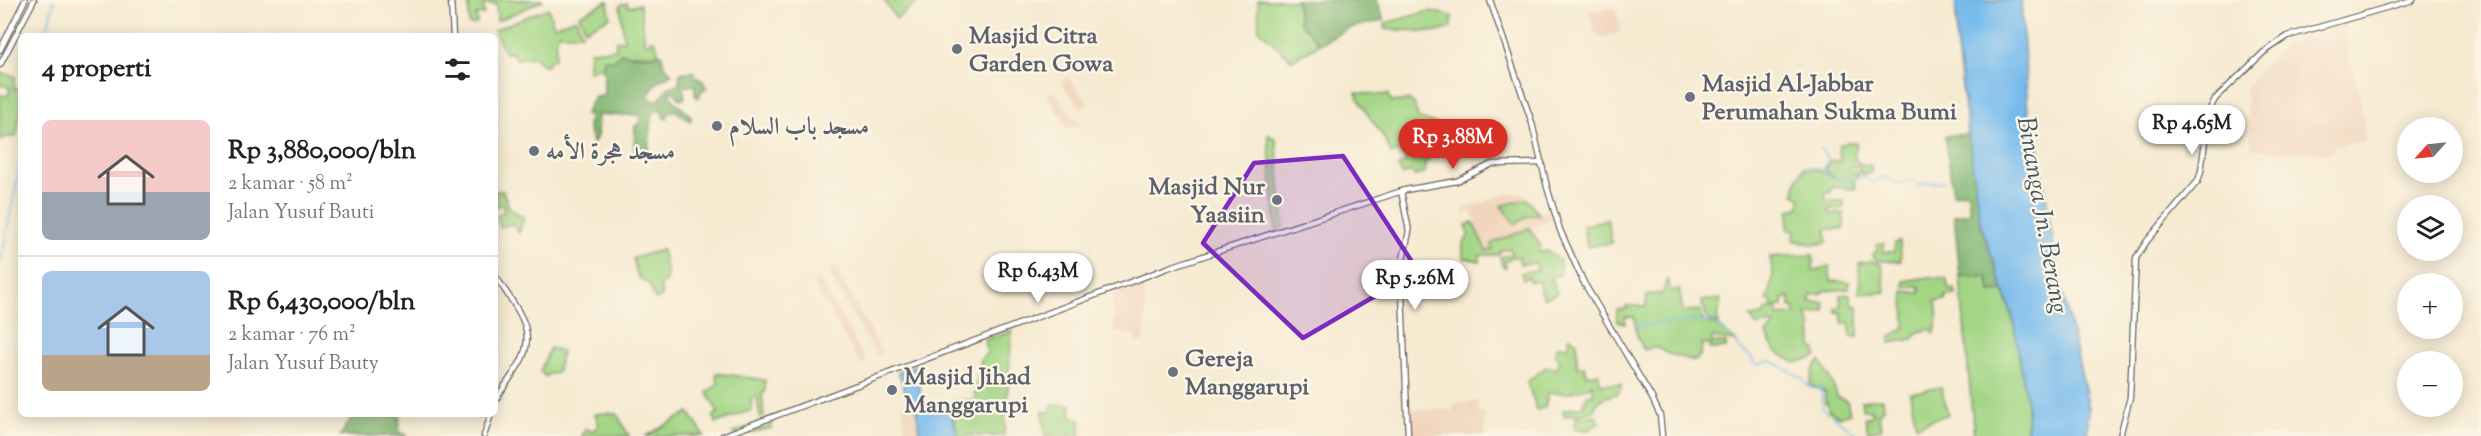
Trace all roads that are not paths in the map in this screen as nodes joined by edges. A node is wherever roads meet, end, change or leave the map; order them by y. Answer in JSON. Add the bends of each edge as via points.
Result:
{"nodes":[{"id":1,"x":25,"y":0,"type":"edge"},
{"id":2,"x":34,"y":0,"type":"edge"},
{"id":3,"x":452,"y":0,"type":"edge"},
{"id":4,"x":1490,"y":0,"type":"edge"},
{"id":5,"x":2413,"y":0,"type":"edge"},
{"id":6,"x":453,"y":33,"type":"edge"},
{"id":7,"x":0,"y":50,"type":"edge"},
{"id":8,"x":0,"y":65,"type":"edge"},
{"id":9,"x":1542,"y":163,"type":"junction"},
{"id":10,"x":1401,"y":191,"type":"junction"},
{"id":11,"x":498,"y":280,"type":"edge"},
{"id":12,"x":498,"y":397,"type":"edge"},
{"id":13,"x":490,"y":417,"type":"edge"},
{"id":14,"x":484,"y":436,"type":"edge"},
{"id":15,"x":722,"y":436,"type":"edge"},
{"id":16,"x":1408,"y":436,"type":"edge"},
{"id":17,"x":1662,"y":436,"type":"edge"},
{"id":18,"x":2120,"y":436,"type":"edge"}],
"edges":[{"from":1,"to":7,"type":"main road"},
{"from":2,"to":8,"type":"main road"},
{"from":3,"to":6,"type":"main road"},
{"from":4,"to":9,"type":"main road","via":[[1528,109]]},
{"from":5,"to":18,"type":"main road","via":[[2281,39],[2213,102],[2207,116],[2198,181],[2136,258],[2130,397]]},
{"from":9,"to":10,"type":"main road","via":[[1497,163],[1457,181]]},
{"from":9,"to":17,"type":"main road","via":[[1552,207],[1572,260],[1652,398],[1660,415]]},
{"from":10,"to":15,"type":"main road","via":[[1106,290]]},
{"from":10,"to":16,"type":"main road","via":[[1408,231],[1401,269]]},
{"from":11,"to":12,"type":"main road","via":[[529,336],[522,360]]},
{"from":13,"to":14,"type":"main road"}]}
